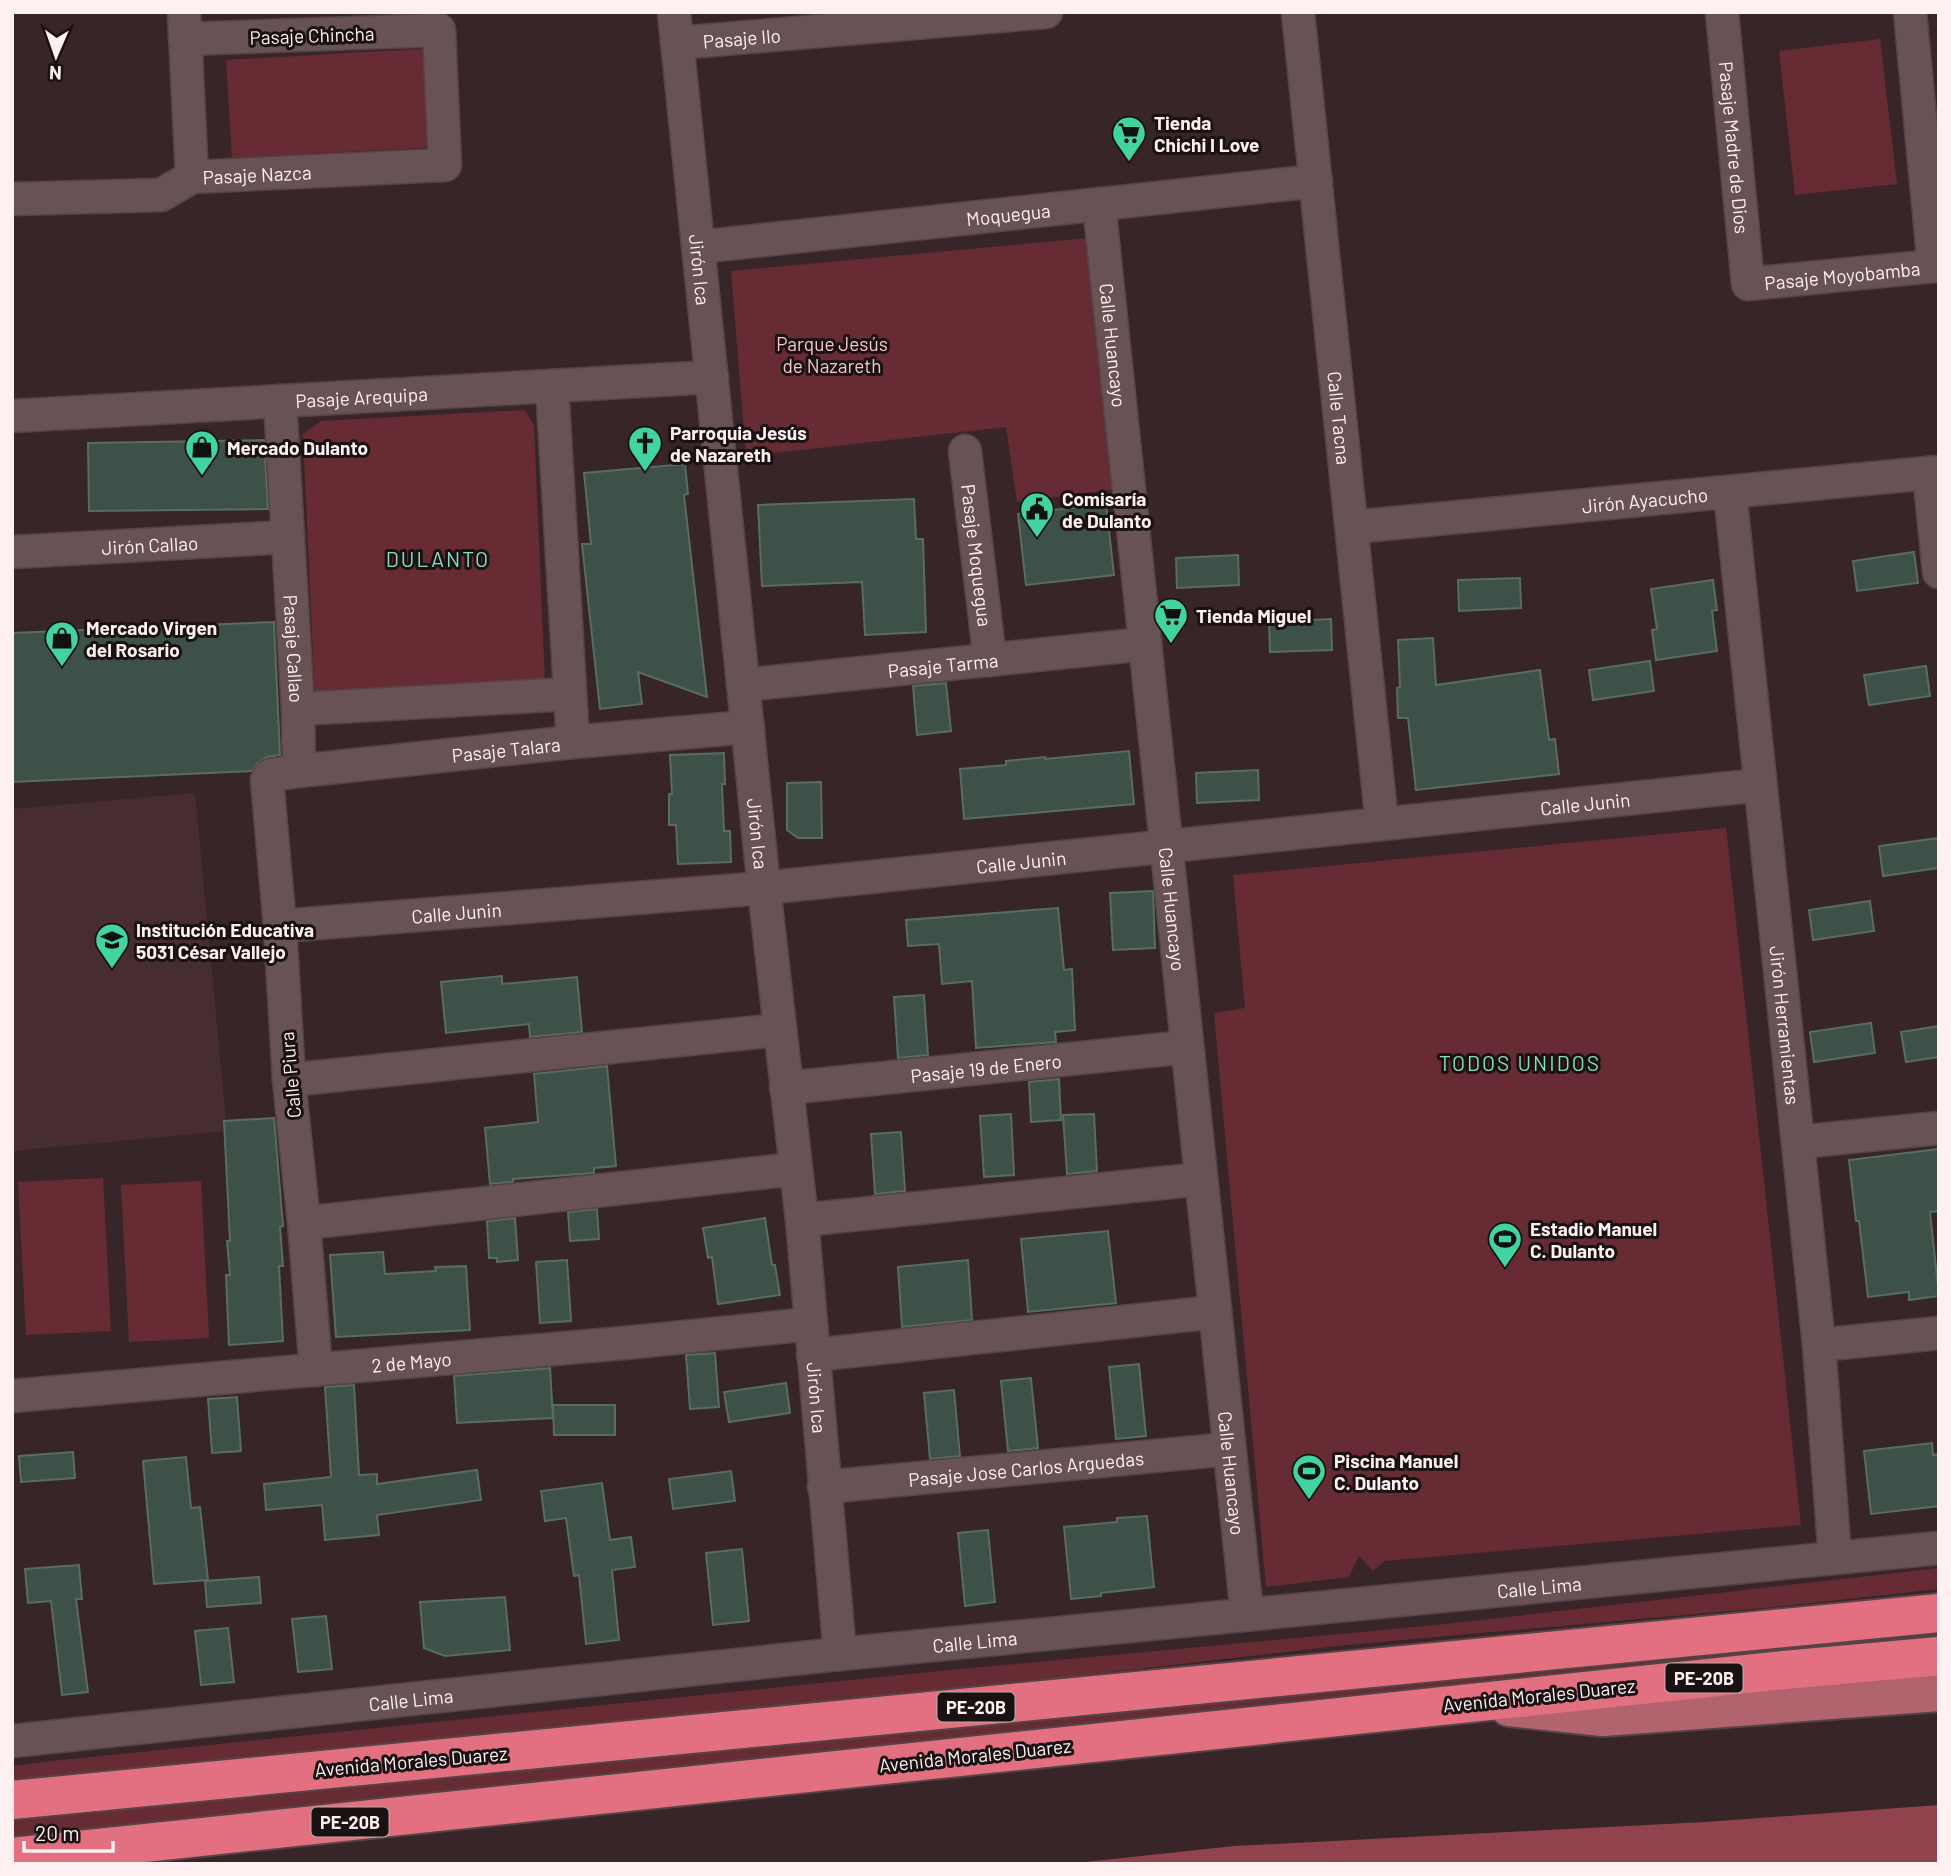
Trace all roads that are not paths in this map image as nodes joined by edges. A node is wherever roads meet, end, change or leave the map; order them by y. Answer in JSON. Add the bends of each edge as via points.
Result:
{"nodes":[{"id":1,"x":1046,"y":12,"type":"edge"},
{"id":2,"x":1298,"y":12,"type":"edge"},
{"id":3,"x":1722,"y":12,"type":"edge"},
{"id":4,"x":1910,"y":12,"type":"edge"},
{"id":5,"x":805,"y":22,"type":"edge"},
{"id":6,"x":184,"y":26,"type":"edge"},
{"id":7,"x":676,"y":28,"type":"edge"},
{"id":8,"x":445,"y":165,"type":"joint"},
{"id":9,"x":192,"y":177,"type":"junction"},
{"id":10,"x":1316,"y":181,"type":"junction"},
{"id":11,"x":12,"y":199,"type":"edge"},
{"id":12,"x":1099,"y":204,"type":"junction"},
{"id":13,"x":698,"y":247,"type":"junction"},
{"id":14,"x":1748,"y":284,"type":"joint"},
{"id":15,"x":712,"y":377,"type":"junction"},
{"id":16,"x":552,"y":386,"type":"junction"},
{"id":17,"x":280,"y":401,"type":"junction"},
{"id":18,"x":12,"y":416,"type":"edge"},
{"id":19,"x":965,"y":451,"type":"dead end"},
{"id":20,"x":1934,"y":472,"type":"edge"},
{"id":21,"x":1730,"y":492,"type":"junction"},
{"id":22,"x":1352,"y":527,"type":"junction"},
{"id":23,"x":288,"y":537,"type":"junction"},
{"id":24,"x":12,"y":552,"type":"edge"},
{"id":25,"x":1939,"y":572,"type":"edge"},
{"id":26,"x":1145,"y":644,"type":"junction"},
{"id":27,"x":990,"y":660,"type":"junction"},
{"id":28,"x":743,"y":685,"type":"junction"},
{"id":29,"x":569,"y":694,"type":"junction"},
{"id":30,"x":298,"y":709,"type":"junction"},
{"id":31,"x":748,"y":727,"type":"junction"},
{"id":32,"x":573,"y":742,"type":"junction"},
{"id":33,"x":299,"y":771,"type":"junction"},
{"id":34,"x":267,"y":780,"type":"joint"},
{"id":35,"x":1760,"y":785,"type":"junction"},
{"id":36,"x":1382,"y":824,"type":"junction"},
{"id":37,"x":1166,"y":847,"type":"junction"},
{"id":38,"x":764,"y":888,"type":"junction"},
{"id":39,"x":280,"y":926,"type":"junction"},
{"id":40,"x":779,"y":1030,"type":"junction"},
{"id":41,"x":1187,"y":1047,"type":"junction"},
{"id":42,"x":289,"y":1080,"type":"junction"},
{"id":43,"x":786,"y":1088,"type":"junction"},
{"id":44,"x":1939,"y":1128,"type":"edge"},
{"id":45,"x":1798,"y":1142,"type":"junction"},
{"id":46,"x":795,"y":1169,"type":"junction"},
{"id":47,"x":1201,"y":1179,"type":"junction"},
{"id":48,"x":802,"y":1220,"type":"junction"},
{"id":49,"x":304,"y":1223,"type":"junction"},
{"id":50,"x":1215,"y":1312,"type":"junction"},
{"id":51,"x":810,"y":1324,"type":"junction"},
{"id":52,"x":1939,"y":1333,"type":"edge"},
{"id":53,"x":1819,"y":1345,"type":"junction"},
{"id":54,"x":813,"y":1355,"type":"junction"},
{"id":55,"x":316,"y":1370,"type":"junction"},
{"id":56,"x":12,"y":1396,"type":"edge"},
{"id":57,"x":1230,"y":1449,"type":"junction"},
{"id":58,"x":824,"y":1487,"type":"junction"},
{"id":59,"x":1939,"y":1548,"type":"edge"},
{"id":60,"x":1835,"y":1559,"type":"junction"},
{"id":61,"x":1939,"y":1613,"type":"edge"},
{"id":62,"x":1247,"y":1614,"type":"junction"},
{"id":63,"x":840,"y":1654,"type":"junction"},
{"id":64,"x":1939,"y":1656,"type":"edge"},
{"id":65,"x":1939,"y":1692,"type":"edge"},
{"id":66,"x":1469,"y":1703,"type":"junction"},
{"id":67,"x":12,"y":1741,"type":"edge"},
{"id":68,"x":12,"y":1800,"type":"edge"},
{"id":69,"x":12,"y":1857,"type":"edge"}],
"edges":[{"from":1,"to":5,"type":"street","name":"Pasaje Ilo"},
{"from":2,"to":10,"type":"street","name":"Calle Tacna"},
{"from":3,"to":14,"type":"street","name":"Pasaje Madre de Dios"},
{"from":4,"to":14,"type":"street","name":"Pasaje Moyobamba","via":[[1934,266]]},
{"from":5,"to":7,"type":"street","name":"Pasaje Ilo"},
{"from":6,"to":8,"type":"street","name":"Pasaje Chincha","via":[[439,30]]},
{"from":6,"to":9,"type":"street","name":"Pasaje Nazca"},
{"from":7,"to":13,"type":"street","name":"Jirón Ica"},
{"from":8,"to":9,"type":"street","name":"Pasaje Nazca"},
{"from":9,"to":11,"type":"street","via":[[161,195]]},
{"from":10,"to":12,"type":"street","name":"Moquegua"},
{"from":10,"to":22,"type":"street","name":"Calle Tacna"},
{"from":12,"to":13,"type":"street","name":"Moquegua"},
{"from":12,"to":26,"type":"street","name":"Calle Huancayo"},
{"from":13,"to":15,"type":"street","name":"Jirón Ica"},
{"from":15,"to":16,"type":"street","name":"Pasaje Arequipa"},
{"from":15,"to":28,"type":"street","name":"Jirón Ica"},
{"from":16,"to":17,"type":"street","name":"Pasaje Arequipa"},
{"from":16,"to":29,"type":"street"},
{"from":17,"to":18,"type":"street","name":"Pasaje Arequipa"},
{"from":17,"to":23,"type":"street","name":"Pasaje Callao"},
{"from":19,"to":27,"type":"street","name":"Pasaje Moquegua"},
{"from":20,"to":21,"type":"street","name":"Jirón Ayacucho"},
{"from":20,"to":25,"type":"street"},
{"from":21,"to":22,"type":"street","name":"Jirón Ayacucho"},
{"from":21,"to":35,"type":"street","name":"Jirón Herramientas"},
{"from":22,"to":36,"type":"street","name":"Calle Tacna"},
{"from":23,"to":24,"type":"street","name":"Jirón Callao"},
{"from":23,"to":30,"type":"street","name":"Pasaje Callao"},
{"from":26,"to":27,"type":"street","name":"Pasaje Tarma"},
{"from":26,"to":37,"type":"street","name":"Calle Huancayo"},
{"from":27,"to":28,"type":"street","name":"Pasaje Tarma"},
{"from":28,"to":31,"type":"street","name":"Jirón Ica"},
{"from":29,"to":30,"type":"street","name":"Pasaje Callao"},
{"from":29,"to":32,"type":"street"},
{"from":30,"to":33,"type":"street"},
{"from":31,"to":32,"type":"street","name":"Pasaje Talara"},
{"from":31,"to":38,"type":"street","name":"Jirón Ica"},
{"from":32,"to":33,"type":"street","name":"Pasaje Talara"},
{"from":33,"to":34,"type":"street","name":"Pasaje Talara","via":[[271,775]]},
{"from":34,"to":39,"type":"street","name":"Calle Piura"},
{"from":35,"to":36,"type":"street","name":"Calle Junin"},
{"from":35,"to":45,"type":"street","name":"Jirón Herramientas"},
{"from":36,"to":37,"type":"street","name":"Calle Junin"},
{"from":37,"to":38,"type":"street","name":"Calle Junin"},
{"from":37,"to":41,"type":"street","name":"Calle Huancayo"},
{"from":38,"to":39,"type":"street","name":"Calle Junin"},
{"from":38,"to":40,"type":"street","name":"Jirón Ica"},
{"from":39,"to":42,"type":"street","name":"Calle Piura"},
{"from":40,"to":42,"type":"street"},
{"from":40,"to":43,"type":"street","name":"Jirón Ica"},
{"from":41,"to":43,"type":"street","name":"Pasaje 19 de Enero"},
{"from":41,"to":47,"type":"street","name":"Calle Huancayo"},
{"from":42,"to":49,"type":"street","name":"Calle Piura"},
{"from":43,"to":46,"type":"street","name":"Jirón Ica"},
{"from":44,"to":45,"type":"street"},
{"from":45,"to":53,"type":"street","name":"Jirón Herramientas"},
{"from":46,"to":48,"type":"street","name":"Jirón Ica"},
{"from":46,"to":49,"type":"street"},
{"from":47,"to":48,"type":"street"},
{"from":47,"to":50,"type":"street","name":"Calle Huancayo"},
{"from":48,"to":51,"type":"street","name":"Jirón Ica"},
{"from":49,"to":55,"type":"street","name":"Calle Piura"},
{"from":50,"to":54,"type":"street"},
{"from":50,"to":57,"type":"street","name":"Calle Huancayo"},
{"from":51,"to":54,"type":"street","name":"Jirón Ica"},
{"from":51,"to":55,"type":"street","name":"2 de Mayo"},
{"from":52,"to":53,"type":"street"},
{"from":53,"to":60,"type":"street","name":"Jirón Herramientas"},
{"from":54,"to":58,"type":"street","name":"Jirón Ica"},
{"from":55,"to":56,"type":"street","name":"2 de Mayo"},
{"from":57,"to":58,"type":"street","name":"Pasaje Jose Carlos Arguedas"},
{"from":57,"to":62,"type":"street","name":"Calle Huancayo"},
{"from":58,"to":63,"type":"street","name":"Jirón Ica"},
{"from":59,"to":60,"type":"street","name":"Calle Lima"},
{"from":60,"to":62,"type":"street","name":"Calle Lima"},
{"from":61,"to":68,"type":"highway","name":"Avenida Morales Duarez","number":"PE-20B"},
{"from":62,"to":63,"type":"street","name":"Calle Lima"},
{"from":63,"to":67,"type":"street","name":"Calle Lima"},
{"from":64,"to":66,"type":"highway","name":"Avenida Morales Duarez","number":"PE-20B"},
{"from":65,"to":66,"type":"main road","via":[[1603,1717]]},
{"from":66,"to":69,"type":"highway","name":"Avenida Morales Duarez","number":"PE-20B"}]}
